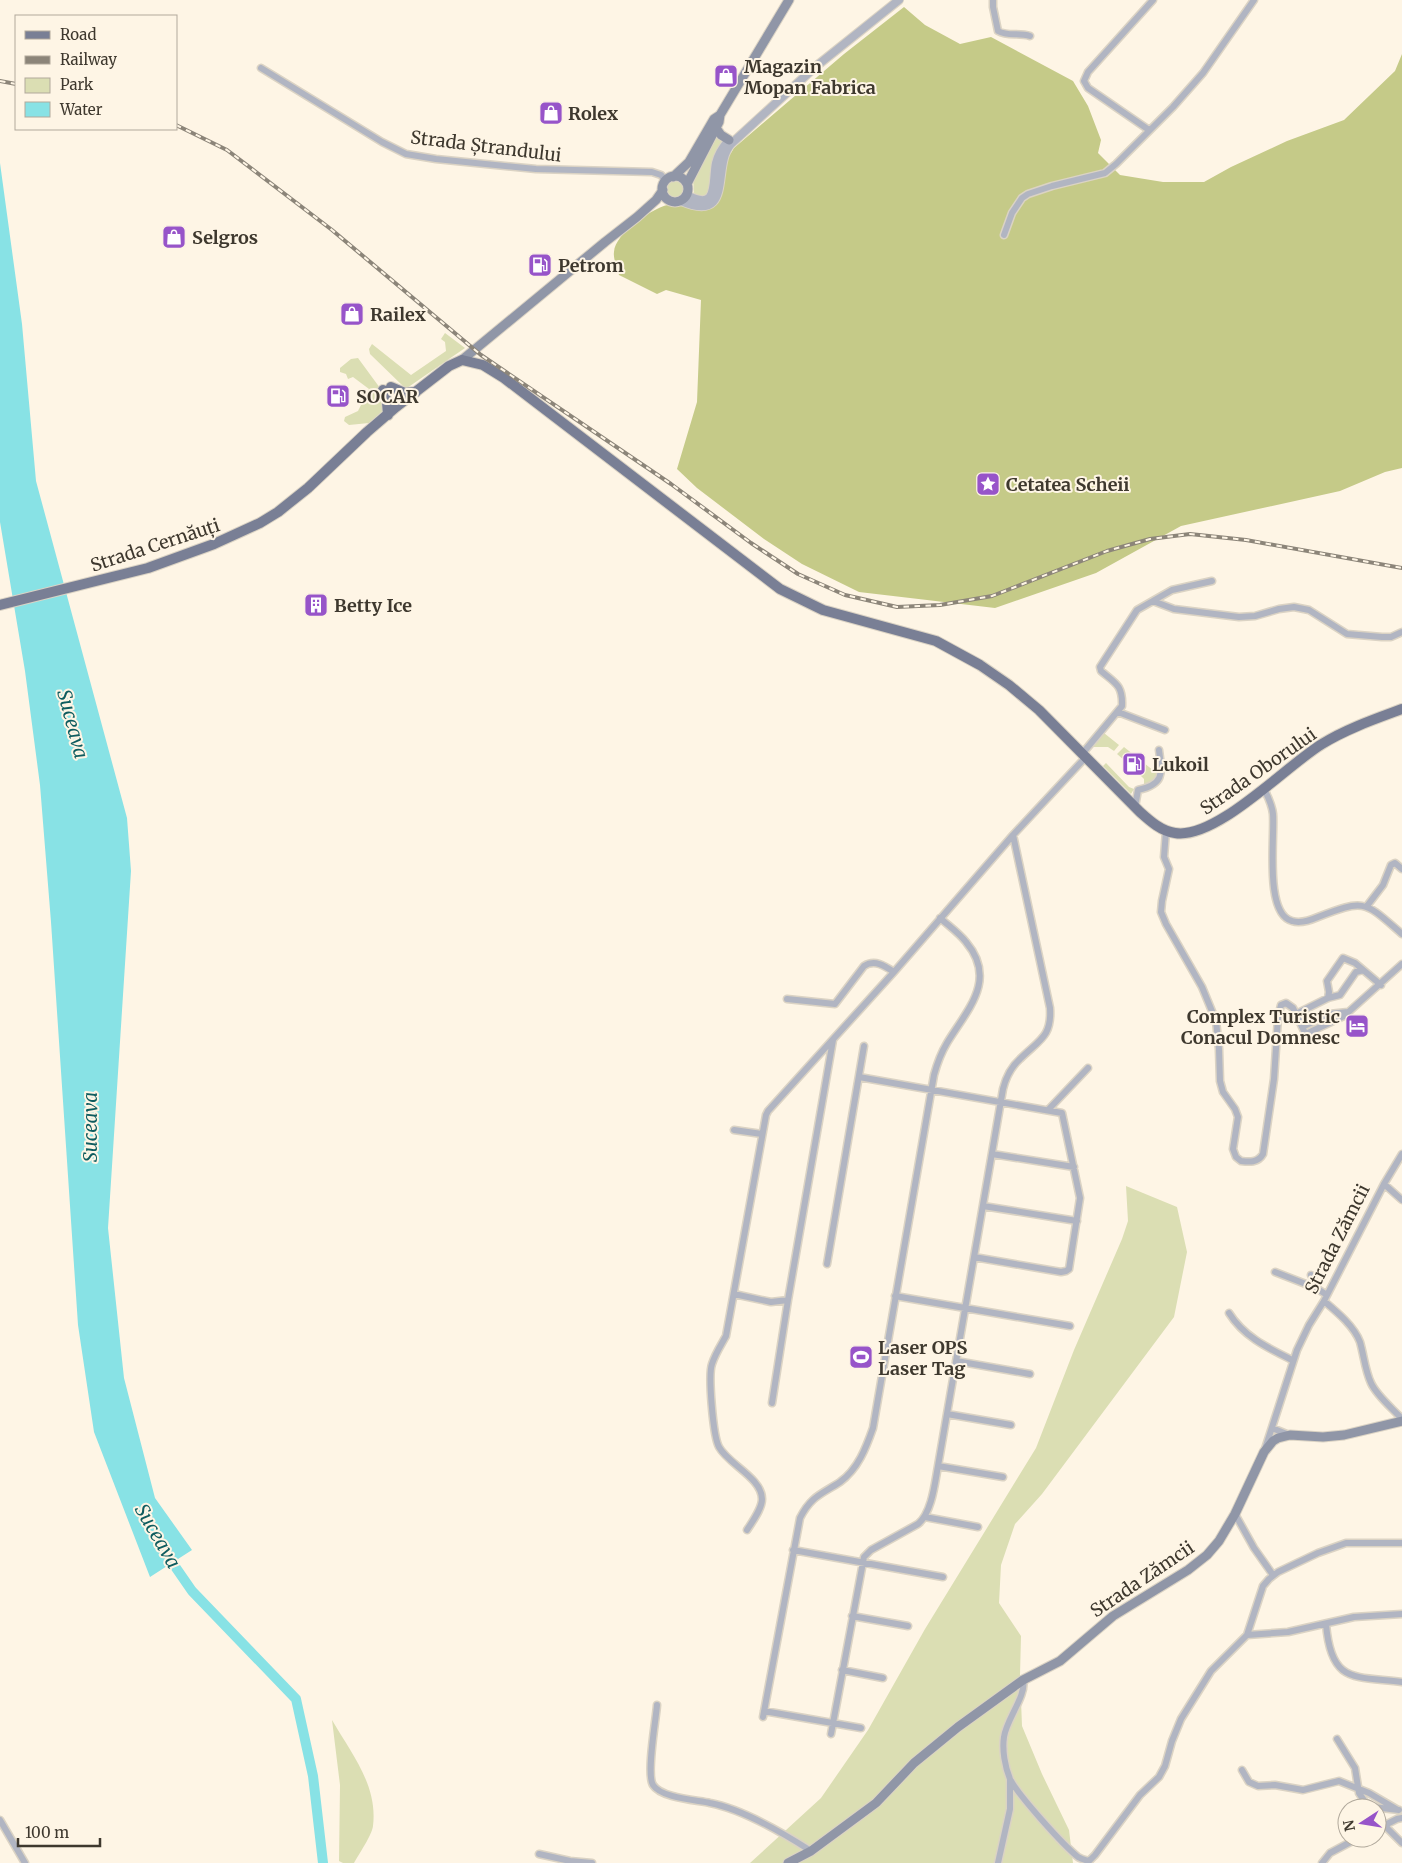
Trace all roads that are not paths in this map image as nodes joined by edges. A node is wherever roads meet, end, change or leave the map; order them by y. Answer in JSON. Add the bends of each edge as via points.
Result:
{"nodes":[{"id":1,"x":789,"y":0,"type":"edge"},
{"id":2,"x":899,"y":0,"type":"edge"},
{"id":3,"x":993,"y":0,"type":"edge"},
{"id":4,"x":1153,"y":0,"type":"edge"},
{"id":5,"x":1254,"y":0,"type":"edge"},
{"id":6,"x":1030,"y":36,"type":"dead end"},
{"id":7,"x":262,"y":68,"type":"dead end"},
{"id":8,"x":720,"y":115,"type":"junction"},
{"id":9,"x":716,"y":128,"type":"junction"},
{"id":10,"x":746,"y":129,"type":"junction"},
{"id":11,"x":1149,"y":130,"type":"junction"},
{"id":12,"x":729,"y":140,"type":"junction"},
{"id":13,"x":670,"y":179,"type":"junction"},
{"id":14,"x":687,"y":184,"type":"junction"},
{"id":15,"x":663,"y":190,"type":"junction"},
{"id":16,"x":680,"y":199,"type":"junction"},
{"id":17,"x":637,"y":218,"type":"junction"},
{"id":18,"x":1004,"y":235,"type":"dead end"},
{"id":19,"x":462,"y":360,"type":"junction"},
{"id":20,"x":416,"y":391,"type":"junction"},
{"id":21,"x":388,"y":415,"type":"junction"},
{"id":22,"x":308,"y":488,"type":"junction"},
{"id":23,"x":1212,"y":580,"type":"dead end"},
{"id":24,"x":1152,"y":601,"type":"junction"},
{"id":25,"x":0,"y":605,"type":"edge"},
{"id":26,"x":1402,"y":632,"type":"edge"},
{"id":27,"x":1402,"y":709,"type":"edge"},
{"id":28,"x":1118,"y":712,"type":"junction"},
{"id":29,"x":1166,"y":730,"type":"dead end"},
{"id":30,"x":1159,"y":750,"type":"dead end"},
{"id":31,"x":1084,"y":756,"type":"junction"},
{"id":32,"x":1264,"y":788,"type":"junction"},
{"id":33,"x":1135,"y":807,"type":"junction"},
{"id":34,"x":1166,"y":831,"type":"junction"},
{"id":35,"x":1013,"y":835,"type":"junction"},
{"id":36,"x":1402,"y":869,"type":"edge"},
{"id":37,"x":1367,"y":906,"type":"junction"},
{"id":38,"x":940,"y":918,"type":"junction"},
{"id":39,"x":1402,"y":934,"type":"edge"},
{"id":40,"x":1402,"y":964,"type":"edge"},
{"id":41,"x":1363,"y":970,"type":"junction"},
{"id":42,"x":894,"y":972,"type":"junction"},
{"id":43,"x":1381,"y":985,"type":"junction"},
{"id":44,"x":1328,"y":998,"type":"junction"},
{"id":45,"x":787,"y":999,"type":"dead end"},
{"id":46,"x":1296,"y":1014,"type":"junction"},
{"id":47,"x":833,"y":1039,"type":"junction"},
{"id":48,"x":864,"y":1046,"type":"dead end"},
{"id":49,"x":1088,"y":1068,"type":"dead end"},
{"id":50,"x":859,"y":1077,"type":"junction"},
{"id":51,"x":930,"y":1091,"type":"junction"},
{"id":52,"x":1000,"y":1103,"type":"junction"},
{"id":53,"x":1048,"y":1110,"type":"junction"},
{"id":54,"x":734,"y":1130,"type":"dead end"},
{"id":55,"x":762,"y":1134,"type":"junction"},
{"id":56,"x":992,"y":1154,"type":"junction"},
{"id":57,"x":1402,"y":1154,"type":"edge"},
{"id":58,"x":1074,"y":1168,"type":"junction"},
{"id":59,"x":1384,"y":1184,"type":"junction"},
{"id":60,"x":1402,"y":1200,"type":"edge"},
{"id":61,"x":982,"y":1206,"type":"junction"},
{"id":62,"x":1077,"y":1221,"type":"junction"},
{"id":63,"x":974,"y":1257,"type":"junction"},
{"id":64,"x":827,"y":1264,"type":"dead end"},
{"id":65,"x":1275,"y":1272,"type":"dead end"},
{"id":66,"x":1311,"y":1275,"type":"dead end"},
{"id":67,"x":1319,"y":1290,"type":"junction"},
{"id":68,"x":734,"y":1294,"type":"junction"},
{"id":69,"x":895,"y":1296,"type":"junction"},
{"id":70,"x":1326,"y":1298,"type":"junction"},
{"id":71,"x":788,"y":1300,"type":"junction"},
{"id":72,"x":964,"y":1308,"type":"junction"},
{"id":73,"x":1230,"y":1313,"type":"dead end"},
{"id":74,"x":1070,"y":1326,"type":"dead end"},
{"id":75,"x":1292,"y":1360,"type":"junction"},
{"id":76,"x":956,"y":1361,"type":"junction"},
{"id":77,"x":1030,"y":1374,"type":"dead end"},
{"id":78,"x":772,"y":1403,"type":"dead end"},
{"id":79,"x":947,"y":1414,"type":"junction"},
{"id":80,"x":1402,"y":1420,"type":"edge"},
{"id":81,"x":1011,"y":1425,"type":"dead end"},
{"id":82,"x":1272,"y":1428,"type":"junction"},
{"id":83,"x":1290,"y":1435,"type":"junction"},
{"id":84,"x":1264,"y":1452,"type":"junction"},
{"id":85,"x":938,"y":1466,"type":"junction"},
{"id":86,"x":1003,"y":1477,"type":"dead end"},
{"id":87,"x":1235,"y":1514,"type":"junction"},
{"id":88,"x":925,"y":1517,"type":"junction"},
{"id":89,"x":978,"y":1527,"type":"dead end"},
{"id":90,"x":747,"y":1530,"type":"dead end"},
{"id":91,"x":1402,"y":1543,"type":"edge"},
{"id":92,"x":793,"y":1550,"type":"junction"},
{"id":93,"x":862,"y":1562,"type":"junction"},
{"id":94,"x":1273,"y":1575,"type":"junction"},
{"id":95,"x":943,"y":1577,"type":"dead end"},
{"id":96,"x":1402,"y":1614,"type":"edge"},
{"id":97,"x":852,"y":1616,"type":"junction"},
{"id":98,"x":1326,"y":1624,"type":"junction"},
{"id":99,"x":908,"y":1626,"type":"dead end"},
{"id":100,"x":1247,"y":1635,"type":"junction"},
{"id":101,"x":842,"y":1670,"type":"junction"},
{"id":102,"x":883,"y":1678,"type":"dead end"},
{"id":103,"x":1023,"y":1680,"type":"junction"},
{"id":104,"x":1402,"y":1682,"type":"edge"},
{"id":105,"x":658,"y":1705,"type":"dead end"},
{"id":106,"x":833,"y":1722,"type":"junction"},
{"id":107,"x":861,"y":1728,"type":"dead end"},
{"id":108,"x":831,"y":1734,"type":"dead end"},
{"id":109,"x":1337,"y":1739,"type":"dead end"},
{"id":110,"x":1242,"y":1770,"type":"dead end"},
{"id":111,"x":1010,"y":1779,"type":"junction"},
{"id":112,"x":1358,"y":1788,"type":"junction"},
{"id":113,"x":1363,"y":1798,"type":"edge"},
{"id":114,"x":1387,"y":1809,"type":"edge"},
{"id":115,"x":1400,"y":1810,"type":"edge"},
{"id":116,"x":1402,"y":1818,"type":"edge"},
{"id":117,"x":0,"y":1820,"type":"edge"},
{"id":118,"x":1387,"y":1824,"type":"edge"},
{"id":119,"x":1387,"y":1827,"type":"edge"},
{"id":120,"x":1402,"y":1843,"type":"edge"},
{"id":121,"x":1339,"y":1848,"type":"edge"},
{"id":122,"x":811,"y":1851,"type":"junction"},
{"id":123,"x":539,"y":1854,"type":"dead end"},
{"id":124,"x":1088,"y":1862,"type":"edge"},
{"id":125,"x":25,"y":1863,"type":"edge"},
{"id":126,"x":592,"y":1863,"type":"edge"},
{"id":127,"x":788,"y":1863,"type":"edge"},
{"id":128,"x":998,"y":1863,"type":"edge"},
{"id":129,"x":1322,"y":1863,"type":"edge"}],
"edges":[{"from":1,"to":8,"type":"main road"},
{"from":2,"to":10,"type":"street","name":"Strada Cernăuți","via":[[814,68]]},
{"from":3,"to":6,"type":"street","via":[[998,31]]},
{"from":4,"to":11,"type":"street","via":[[1084,80],[1088,88]]},
{"from":5,"to":11,"type":"street","via":[[1204,73]]},
{"from":7,"to":13,"type":"street","name":"Strada Ștrandului","via":[[406,154],[536,169],[652,172]]},
{"from":8,"to":9,"type":"main road"},
{"from":8,"to":13,"type":"main road","via":[[714,118],[689,162]]},
{"from":9,"to":12,"type":"main road"},
{"from":9,"to":14,"type":"main road"},
{"from":10,"to":12,"type":"street","name":"Strada Cernăuți"},
{"from":10,"to":16,"type":"street","name":"Strada Cernăuți","via":[[727,148],[716,198],[706,206]]},
{"from":11,"to":18,"type":"street","via":[[1105,172],[1043,188],[1022,198]]},
{"from":12,"to":16,"type":"street","name":"Strada Cernăuți","via":[[718,155],[711,196],[702,201]]},
{"from":13,"to":14,"type":"main road","via":[[681,178]]},
{"from":13,"to":15,"type":"main road"},
{"from":14,"to":16,"type":"main road"},
{"from":15,"to":16,"type":"main road","via":[[666,198]]},
{"from":15,"to":17,"type":"main road","name":"Strada Cernăuți"},
{"from":16,"to":17,"type":"main road","name":"Strada Cernăuți"},
{"from":17,"to":19,"type":"main road","name":"Strada Cernăuți"},
{"from":19,"to":20,"type":"main road","name":"Strada Cernăuți"},
{"from":19,"to":22,"type":"main road","name":"Strada Cernăuți"},
{"from":19,"to":31,"type":"main road","via":[[482,365],[504,378],[785,592],[823,610],[927,638],[955,650],[1030,702]]},
{"from":20,"to":21,"type":"main road","name":"Strada Cernăuți"},
{"from":20,"to":21,"type":"main road","via":[[405,393],[387,388]]},
{"from":21,"to":22,"type":"main road","name":"Strada Cernăuți"},
{"from":22,"to":25,"type":"main road","name":"Strada Cernăuți","via":[[265,521],[214,544],[113,578]]},
{"from":23,"to":24,"type":"street","via":[[1172,590]]},
{"from":24,"to":26,"type":"street","via":[[1174,609],[1239,618],[1294,606],[1308,610],[1347,634],[1391,637]]},
{"from":24,"to":28,"type":"street","via":[[1132,614],[1100,667],[1119,687],[1122,704]]},
{"from":27,"to":32,"type":"main road","name":"Strada Oborului","via":[[1322,744]]},
{"from":28,"to":29,"type":"street"},
{"from":28,"to":31,"type":"street"},
{"from":30,"to":33,"type":"street","via":[[1160,778],[1153,786],[1138,790]]},
{"from":31,"to":33,"type":"main road"},
{"from":31,"to":35,"type":"street"},
{"from":32,"to":34,"type":"main road","name":"Strada Oborului","via":[[1202,829],[1184,834]]},
{"from":32,"to":37,"type":"street","via":[[1273,815],[1273,871],[1278,904],[1285,917],[1301,922],[1344,907]]},
{"from":33,"to":34,"type":"main road"},
{"from":34,"to":46,"type":"street","via":[[1164,857],[1170,869],[1161,912],[1202,987],[1216,1021],[1220,1081],[1237,1114],[1234,1149],[1240,1161],[1254,1161],[1261,1157],[1274,1079],[1281,1005],[1288,1003]]},
{"from":35,"to":38,"type":"street"},
{"from":35,"to":52,"type":"street","via":[[1050,1016],[1048,1031],[1043,1038],[1006,1077]]},
{"from":36,"to":37,"type":"street","via":[[1395,863],[1391,865],[1383,885]]},
{"from":37,"to":39,"type":"street"},
{"from":38,"to":42,"type":"street"},
{"from":38,"to":51,"type":"street","via":[[974,952],[980,976],[974,1002],[946,1044]]},
{"from":40,"to":43,"type":"street"},
{"from":41,"to":43,"type":"street"},
{"from":41,"to":44,"type":"street","via":[[1356,972],[1342,993]]},
{"from":41,"to":44,"type":"street","via":[[1342,958],[1327,981]]},
{"from":42,"to":45,"type":"street","via":[[880,964],[868,963],[836,1004]]},
{"from":42,"to":47,"type":"street"},
{"from":43,"to":46,"type":"street","via":[[1348,1012],[1329,1014],[1304,1030]]},
{"from":44,"to":46,"type":"street"},
{"from":47,"to":55,"type":"street","via":[[768,1111]]},
{"from":47,"to":71,"type":"street"},
{"from":48,"to":50,"type":"street"},
{"from":49,"to":53,"type":"street"},
{"from":50,"to":51,"type":"street"},
{"from":50,"to":64,"type":"street"},
{"from":51,"to":52,"type":"street"},
{"from":51,"to":69,"type":"street"},
{"from":52,"to":53,"type":"street"},
{"from":52,"to":56,"type":"street"},
{"from":53,"to":58,"type":"street","via":[[1062,1113]]},
{"from":54,"to":55,"type":"street"},
{"from":55,"to":68,"type":"street"},
{"from":56,"to":58,"type":"street"},
{"from":56,"to":61,"type":"street"},
{"from":57,"to":59,"type":"street","name":"Strada Zămcii"},
{"from":58,"to":62,"type":"street","via":[[1080,1198]]},
{"from":59,"to":60,"type":"street"},
{"from":59,"to":70,"type":"street","name":"Strada Zămcii"},
{"from":61,"to":62,"type":"street"},
{"from":61,"to":63,"type":"street"},
{"from":62,"to":63,"type":"street","via":[[1070,1266],[1066,1272]]},
{"from":63,"to":72,"type":"street"},
{"from":65,"to":67,"type":"street"},
{"from":66,"to":67,"type":"street"},
{"from":67,"to":70,"type":"street"},
{"from":68,"to":71,"type":"street","via":[[771,1302]]},
{"from":68,"to":90,"type":"street","via":[[726,1336],[710,1376],[718,1447],[754,1483],[761,1495],[761,1505]]},
{"from":69,"to":72,"type":"street"},
{"from":69,"to":92,"type":"street","via":[[873,1428],[868,1441],[847,1476],[818,1494],[803,1511]]},
{"from":70,"to":75,"type":"street","name":"Strada Zămcii"},
{"from":70,"to":80,"type":"street","via":[[1356,1334],[1372,1386]]},
{"from":71,"to":78,"type":"street"},
{"from":72,"to":74,"type":"street"},
{"from":72,"to":76,"type":"street"},
{"from":73,"to":75,"type":"street","via":[[1245,1333]]},
{"from":75,"to":82,"type":"street","name":"Strada Zămcii"},
{"from":76,"to":77,"type":"street"},
{"from":76,"to":79,"type":"street"},
{"from":79,"to":81,"type":"street"},
{"from":79,"to":85,"type":"street"},
{"from":80,"to":83,"type":"main road","via":[[1344,1435]]},
{"from":82,"to":83,"type":"street"},
{"from":82,"to":84,"type":"street","name":"Strada Zămcii"},
{"from":83,"to":84,"type":"main road","name":"Strada Zămcii","via":[[1278,1438]]},
{"from":84,"to":87,"type":"main road","name":"Strada Zămcii"},
{"from":85,"to":86,"type":"street"},
{"from":85,"to":88,"type":"street"},
{"from":87,"to":94,"type":"street"},
{"from":87,"to":103,"type":"main road","name":"Strada Zămcii","via":[[1213,1549],[1197,1563],[1113,1616],[1060,1662]]},
{"from":88,"to":89,"type":"street"},
{"from":88,"to":93,"type":"street","via":[[871,1550]]},
{"from":91,"to":94,"type":"street","via":[[1346,1543]]},
{"from":92,"to":93,"type":"street"},
{"from":92,"to":106,"type":"street","via":[[764,1714]]},
{"from":93,"to":95,"type":"street"},
{"from":93,"to":97,"type":"street"},
{"from":94,"to":100,"type":"street","via":[[1264,1586]]},
{"from":96,"to":98,"type":"street","via":[[1354,1617]]},
{"from":97,"to":99,"type":"street"},
{"from":97,"to":101,"type":"street"},
{"from":98,"to":100,"type":"street","via":[[1288,1632]]},
{"from":98,"to":104,"type":"street","via":[[1338,1668],[1368,1680]]},
{"from":100,"to":124,"type":"street","via":[[1207,1678],[1177,1728],[1159,1778],[1140,1795]]},
{"from":101,"to":102,"type":"street"},
{"from":101,"to":106,"type":"street"},
{"from":103,"to":111,"type":"street","via":[[1024,1689],[1004,1737]]},
{"from":103,"to":122,"type":"main road","name":"Strada Zămcii","via":[[938,1742],[882,1798]]},
{"from":105,"to":122,"type":"street","via":[[650,1770],[651,1782],[657,1790],[730,1808]]},
{"from":106,"to":107,"type":"street"},
{"from":106,"to":108,"type":"street"},
{"from":109,"to":112,"type":"street","via":[[1355,1768]]},
{"from":110,"to":112,"type":"street","via":[[1249,1782],[1258,1786],[1275,1785],[1303,1790],[1339,1781]]},
{"from":111,"to":124,"type":"street","via":[[1056,1834]]},
{"from":111,"to":128,"type":"street","via":[[1010,1809]]},
{"from":112,"to":113,"type":"street"},
{"from":112,"to":115,"type":"street"},
{"from":114,"to":115,"type":"street"},
{"from":116,"to":118,"type":"street"},
{"from":117,"to":125,"type":"street"},
{"from":119,"to":120,"type":"street"},
{"from":121,"to":129,"type":"street"},
{"from":122,"to":127,"type":"main road","name":"Strada Zămcii"},
{"from":123,"to":126,"type":"street"}]}
